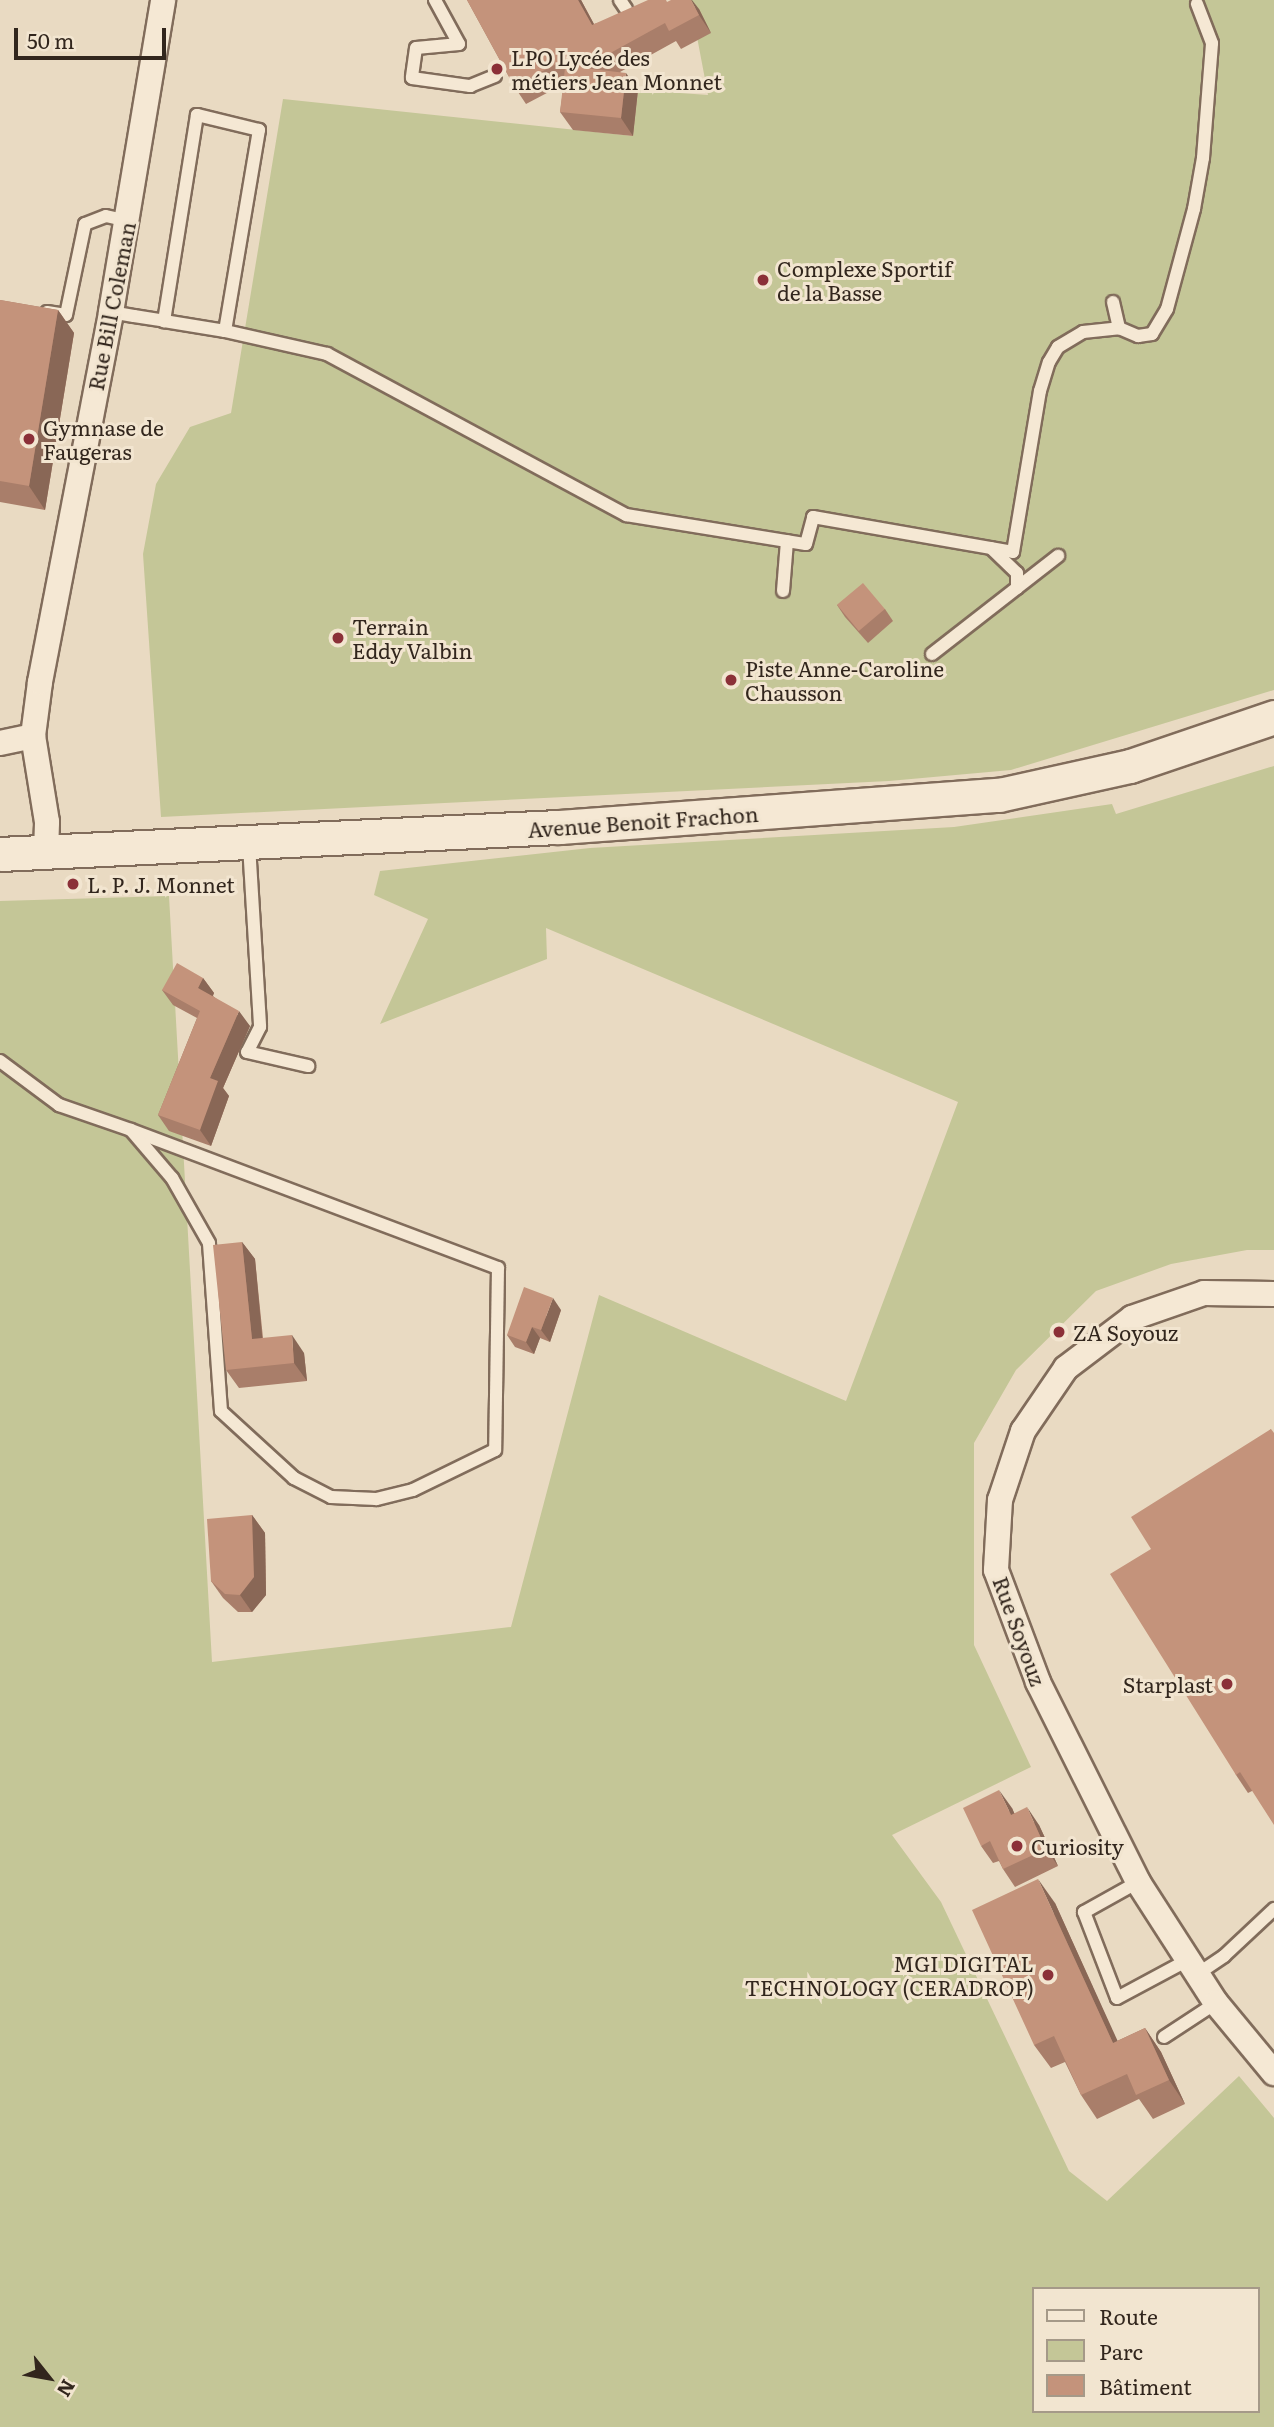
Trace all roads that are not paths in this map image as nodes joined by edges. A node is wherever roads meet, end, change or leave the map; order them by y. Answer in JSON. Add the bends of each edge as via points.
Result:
{"nodes":[{"id":1,"x":163,"y":0,"type":"edge"},
{"id":2,"x":435,"y":0,"type":"edge"},
{"id":3,"x":1197,"y":4,"type":"dead end"},
{"id":4,"x":495,"y":76,"type":"dead end"},
{"id":5,"x":127,"y":220,"type":"junction"},
{"id":6,"x":1113,"y":302,"type":"dead end"},
{"id":7,"x":26,"y":308,"type":"edge"},
{"id":8,"x":111,"y":312,"type":"junction"},
{"id":9,"x":164,"y":321,"type":"junction"},
{"id":10,"x":1119,"y":328,"type":"junction"},
{"id":11,"x":225,"y":331,"type":"junction"},
{"id":12,"x":787,"y":541,"type":"junction"},
{"id":13,"x":991,"y":548,"type":"junction"},
{"id":14,"x":1058,"y":556,"type":"dead end"},
{"id":15,"x":1017,"y":588,"type":"junction"},
{"id":16,"x":783,"y":591,"type":"dead end"},
{"id":17,"x":932,"y":654,"type":"dead end"},
{"id":18,"x":1274,"y":717,"type":"edge"},
{"id":19,"x":33,"y":736,"type":"junction"},
{"id":20,"x":0,"y":743,"type":"edge"},
{"id":21,"x":249,"y":844,"type":"junction"},
{"id":22,"x":46,"y":852,"type":"junction"},
{"id":23,"x":0,"y":854,"type":"edge"},
{"id":24,"x":0,"y":1061,"type":"edge"},
{"id":25,"x":308,"y":1066,"type":"dead end"},
{"id":26,"x":131,"y":1130,"type":"junction"},
{"id":27,"x":1274,"y":1294,"type":"edge"},
{"id":28,"x":1138,"y":1882,"type":"junction"},
{"id":29,"x":1274,"y":1909,"type":"edge"},
{"id":30,"x":1191,"y":1968,"type":"junction"},
{"id":31,"x":1216,"y":2003,"type":"junction"},
{"id":32,"x":1164,"y":2037,"type":"dead end"},
{"id":33,"x":1274,"y":2073,"type":"edge"}],
"edges":[{"from":1,"to":5,"type":"street","name":"Rue Bill Coleman"},
{"from":2,"to":4,"type":"lane","via":[[460,44],[416,48],[412,78],[470,86]]},
{"from":3,"to":10,"type":"lane","via":[[1212,43],[1194,209],[1159,328],[1143,337]]},
{"from":5,"to":7,"type":"lane","via":[[106,216],[85,224],[66,315]]},
{"from":5,"to":8,"type":"street","name":"Rue Bill Coleman"},
{"from":6,"to":10,"type":"lane"},
{"from":8,"to":9,"type":"lane"},
{"from":8,"to":19,"type":"street","name":"Rue Bill Coleman","via":[[75,487]]},
{"from":9,"to":11,"type":"lane"},
{"from":9,"to":11,"type":"lane","via":[[197,115],[259,130]]},
{"from":10,"to":13,"type":"lane","via":[[1070,338],[1049,362],[1013,552]]},
{"from":11,"to":12,"type":"lane","via":[[327,354],[626,515]]},
{"from":12,"to":13,"type":"lane","via":[[806,544],[813,517]]},
{"from":12,"to":16,"type":"lane"},
{"from":13,"to":15,"type":"lane","via":[[1017,573]]},
{"from":14,"to":15,"type":"lane"},
{"from":15,"to":17,"type":"lane"},
{"from":18,"to":21,"type":"main road","name":"Avenue Benoit Frachon","via":[[1130,766],[999,796]]},
{"from":19,"to":20,"type":"street"},
{"from":19,"to":22,"type":"street","name":"Rue Bill Coleman","via":[[47,822]]},
{"from":21,"to":22,"type":"main road","name":"Avenue Benoit Frachon"},
{"from":21,"to":25,"type":"lane","via":[[260,1027],[247,1052]]},
{"from":22,"to":23,"type":"main road","name":"Avenue Benoit Frachon"},
{"from":24,"to":26,"type":"lane","via":[[59,1105]]},
{"from":26,"to":26,"type":"lane","via":[[172,1178],[209,1243],[221,1411],[294,1478],[331,1497],[376,1499],[413,1490],[495,1450],[498,1268]]},
{"from":27,"to":28,"type":"street","name":"Rue Soyouz","via":[[1204,1293],[1132,1318],[1066,1368],[1023,1431],[1000,1500],[996,1570],[1010,1615],[1038,1682]]},
{"from":28,"to":30,"type":"street","name":"Rue Soyouz"},
{"from":28,"to":30,"type":"lane","via":[[1084,1912],[1117,1998]]},
{"from":29,"to":30,"type":"lane","via":[[1224,1956]]},
{"from":30,"to":31,"type":"street","name":"Rue Soyouz"},
{"from":31,"to":32,"type":"lane"},
{"from":31,"to":33,"type":"street","name":"Rue Soyouz"}]}
